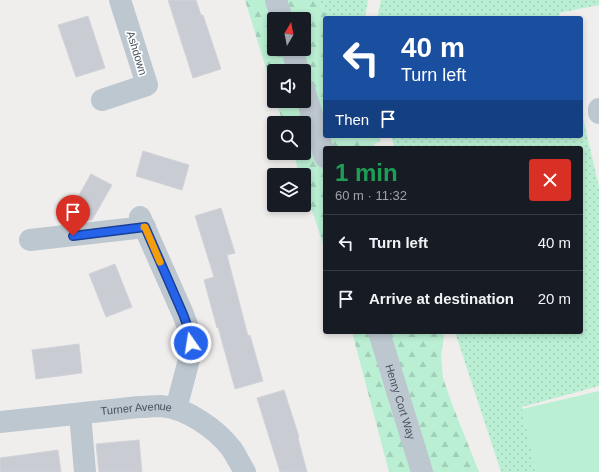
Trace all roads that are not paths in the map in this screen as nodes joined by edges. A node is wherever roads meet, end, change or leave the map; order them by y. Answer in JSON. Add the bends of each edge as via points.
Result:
{"nodes":[{"id":1,"x":120,"y":0,"type":"edge"},
{"id":2,"x":276,"y":0,"type":"edge"},
{"id":3,"x":280,"y":12,"type":"edge"},
{"id":4,"x":102,"y":100,"type":"dead end"},
{"id":5,"x":310,"y":108,"type":"edge"},
{"id":6,"x":599,"y":109,"type":"edge"},
{"id":7,"x":599,"y":113,"type":"edge"},
{"id":8,"x":323,"y":151,"type":"edge"},
{"id":9,"x":30,"y":240,"type":"dead end"},
{"id":10,"x":380,"y":334,"type":"edge"},
{"id":11,"x":176,"y":409,"type":"junction"},
{"id":12,"x":80,"y":414,"type":"junction"},
{"id":13,"x":0,"y":422,"type":"edge"},
{"id":14,"x":85,"y":472,"type":"edge"},
{"id":15,"x":245,"y":472,"type":"edge"},
{"id":16,"x":422,"y":472,"type":"edge"}],
"edges":[{"from":1,"to":4,"type":"street","name":"Ashdown","via":[[147,85]]},
{"from":2,"to":3,"type":"street"},
{"from":5,"to":8,"type":"street"},
{"from":6,"to":7,"type":"street"},
{"from":9,"to":11,"type":"street","via":[[142,222],[190,333],[190,356]]},
{"from":10,"to":16,"type":"street","name":"Henry Cort Way"},
{"from":11,"to":12,"type":"street","name":"Turner Avenue","via":[[161,406]]},
{"from":11,"to":15,"type":"street","name":"Turner Avenue","via":[[193,416],[216,433],[231,448]]},
{"from":12,"to":13,"type":"street","name":"Turner Avenue"},
{"from":12,"to":14,"type":"street"}]}
